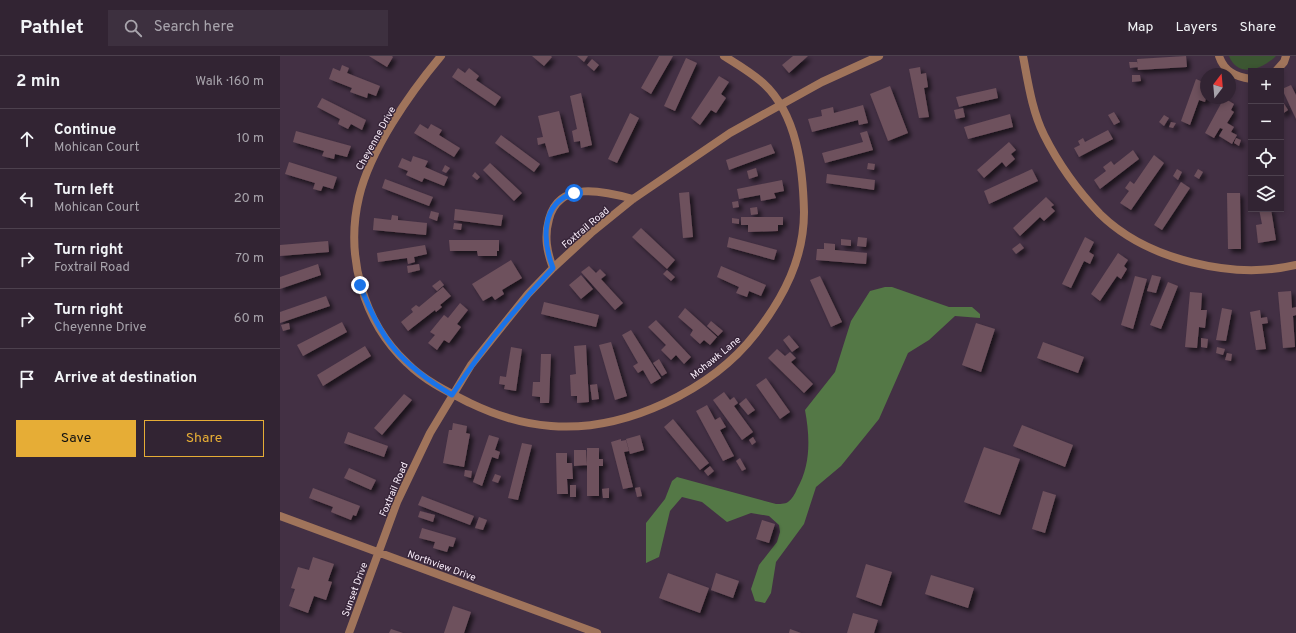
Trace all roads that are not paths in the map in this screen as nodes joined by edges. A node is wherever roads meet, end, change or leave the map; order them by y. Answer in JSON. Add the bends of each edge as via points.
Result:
{"nodes":[{"id":1,"x":441,"y":56,"type":"edge"},
{"id":2,"x":724,"y":56,"type":"edge"},
{"id":3,"x":879,"y":56,"type":"edge"},
{"id":4,"x":1023,"y":56,"type":"edge"},
{"id":5,"x":1219,"y":56,"type":"edge"},
{"id":6,"x":1286,"y":56,"type":"edge"},
{"id":7,"x":1279,"y":68,"type":"edge"},
{"id":8,"x":1248,"y":77,"type":"edge"},
{"id":9,"x":781,"y":106,"type":"junction"},
{"id":10,"x":633,"y":199,"type":"junction"},
{"id":11,"x":1296,"y":265,"type":"edge"},
{"id":12,"x":553,"y":268,"type":"junction"},
{"id":13,"x":452,"y":395,"type":"junction"},
{"id":14,"x":280,"y":516,"type":"edge"},
{"id":15,"x":378,"y":552,"type":"junction"},
{"id":16,"x":349,"y":633,"type":"edge"},
{"id":17,"x":597,"y":633,"type":"edge"}],
"edges":[{"from":1,"to":13,"type":"street","name":"Cheyenne Drive","via":[[413,92],[373,159],[358,200],[354,244],[360,285],[378,327],[406,362],[424,378]]},
{"from":2,"to":9,"type":"street","name":"Mohawk Lane","via":[[764,84]]},
{"from":3,"to":9,"type":"street","name":"Foxtrail Road","via":[[822,82]]},
{"from":4,"to":11,"type":"street","via":[[1030,92],[1043,134],[1081,192],[1101,215],[1147,246],[1212,267],[1272,269]]},
{"from":5,"to":8,"type":"street","via":[[1228,70],[1235,75]]},
{"from":6,"to":7,"type":"street"},
{"from":9,"to":10,"type":"street","name":"Foxtrail Road","via":[[730,133]]},
{"from":9,"to":13,"type":"street","name":"Mohawk Lane","via":[[792,128],[804,190],[800,252],[788,284],[768,318],[744,348],[697,385],[667,402],[640,413],[584,426],[543,425],[520,421],[488,411]]},
{"from":10,"to":12,"type":"street","name":"Foxtrail Road"},
{"from":10,"to":12,"type":"street","via":[[592,191],[574,193],[556,202],[551,212],[546,238],[547,253]]},
{"from":12,"to":13,"type":"street","name":"Foxtrail Road","via":[[502,326],[471,365]]},
{"from":13,"to":15,"type":"street","name":"Foxtrail Road","via":[[414,465]]},
{"from":14,"to":15,"type":"street","name":"Northview Drive"},
{"from":15,"to":16,"type":"street","name":"Sunset Drive"},
{"from":15,"to":17,"type":"street","name":"Northview Drive"}]}
